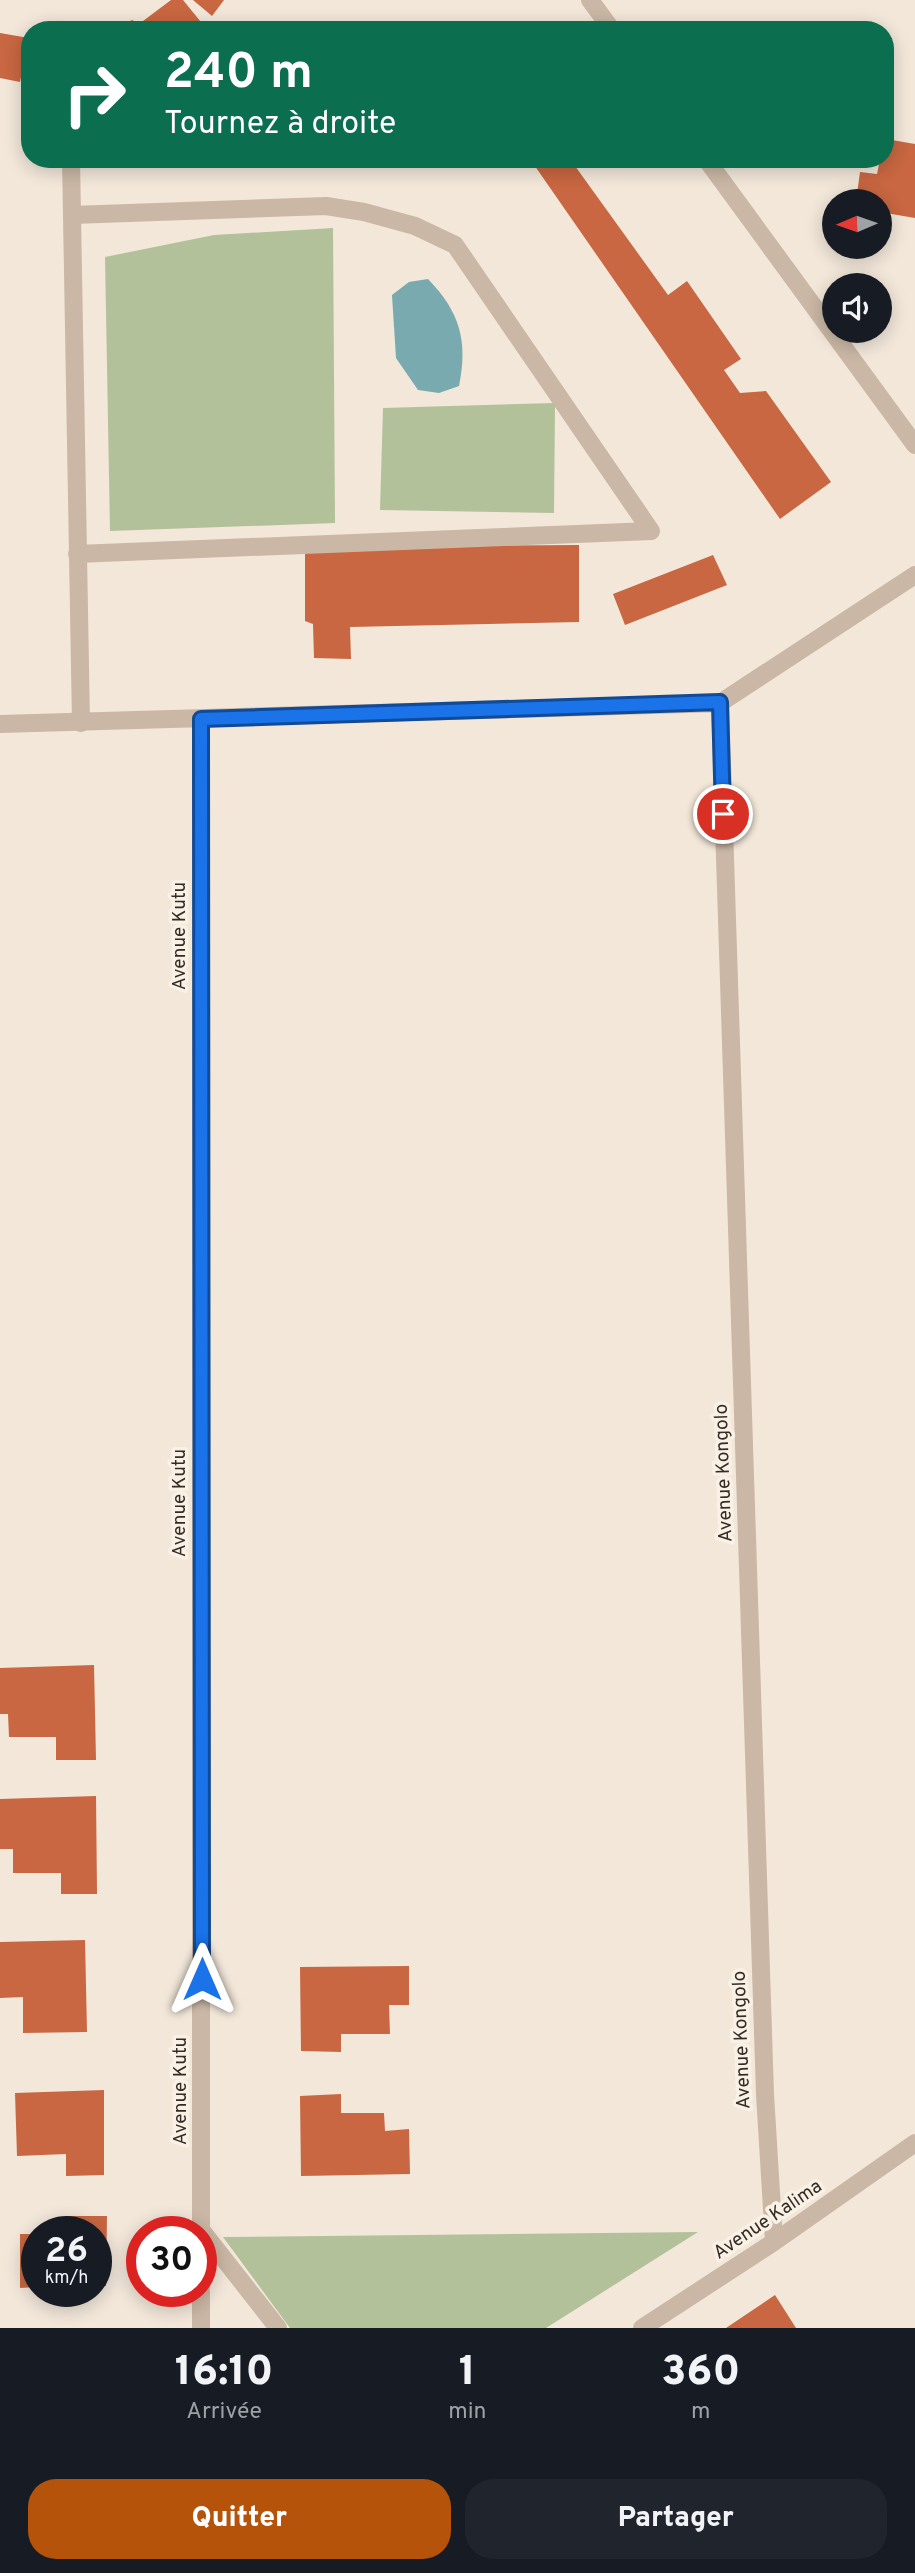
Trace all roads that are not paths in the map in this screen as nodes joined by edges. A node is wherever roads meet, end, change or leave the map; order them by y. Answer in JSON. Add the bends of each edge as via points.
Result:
{"nodes":[{"id":1,"x":590,"y":0,"type":"edge"},
{"id":2,"x":605,"y":21,"type":"edge"},
{"id":3,"x":71,"y":168,"type":"edge"},
{"id":4,"x":713,"y":168,"type":"edge"},
{"id":5,"x":72,"y":215,"type":"junction"},
{"id":6,"x":915,"y":444,"type":"edge"},
{"id":7,"x":78,"y":554,"type":"junction"},
{"id":8,"x":915,"y":575,"type":"edge"},
{"id":9,"x":720,"y":702,"type":"junction"},
{"id":10,"x":201,"y":719,"type":"junction"},
{"id":11,"x":80,"y":723,"type":"junction"},
{"id":12,"x":0,"y":724,"type":"edge"},
{"id":13,"x":915,"y":2143,"type":"edge"},
{"id":14,"x":202,"y":2216,"type":"edge"},
{"id":15,"x":774,"y":2242,"type":"junction"},
{"id":16,"x":217,"y":2250,"type":"edge"},
{"id":17,"x":201,"y":2307,"type":"edge"},
{"id":18,"x":201,"y":2328,"type":"edge"},
{"id":19,"x":278,"y":2328,"type":"edge"},
{"id":20,"x":642,"y":2328,"type":"edge"}],
"edges":[{"from":1,"to":2,"type":"street"},
{"from":3,"to":5,"type":"street"},
{"from":4,"to":6,"type":"street"},
{"from":5,"to":7,"type":"street"},
{"from":5,"to":7,"type":"street","via":[[326,206],[415,226],[455,246],[651,531]]},
{"from":7,"to":11,"type":"street"},
{"from":8,"to":9,"type":"street"},
{"from":9,"to":10,"type":"street"},
{"from":9,"to":15,"type":"street","name":"Avenue Kongolo","via":[[764,2080]]},
{"from":10,"to":11,"type":"street"},
{"from":10,"to":14,"type":"street","name":"Avenue Kutu"},
{"from":11,"to":12,"type":"street"},
{"from":13,"to":15,"type":"street","name":"Avenue Kalima"},
{"from":15,"to":20,"type":"street","name":"Avenue Kalima"},
{"from":16,"to":19,"type":"street"},
{"from":17,"to":18,"type":"street","name":"Avenue Kutu"}]}
